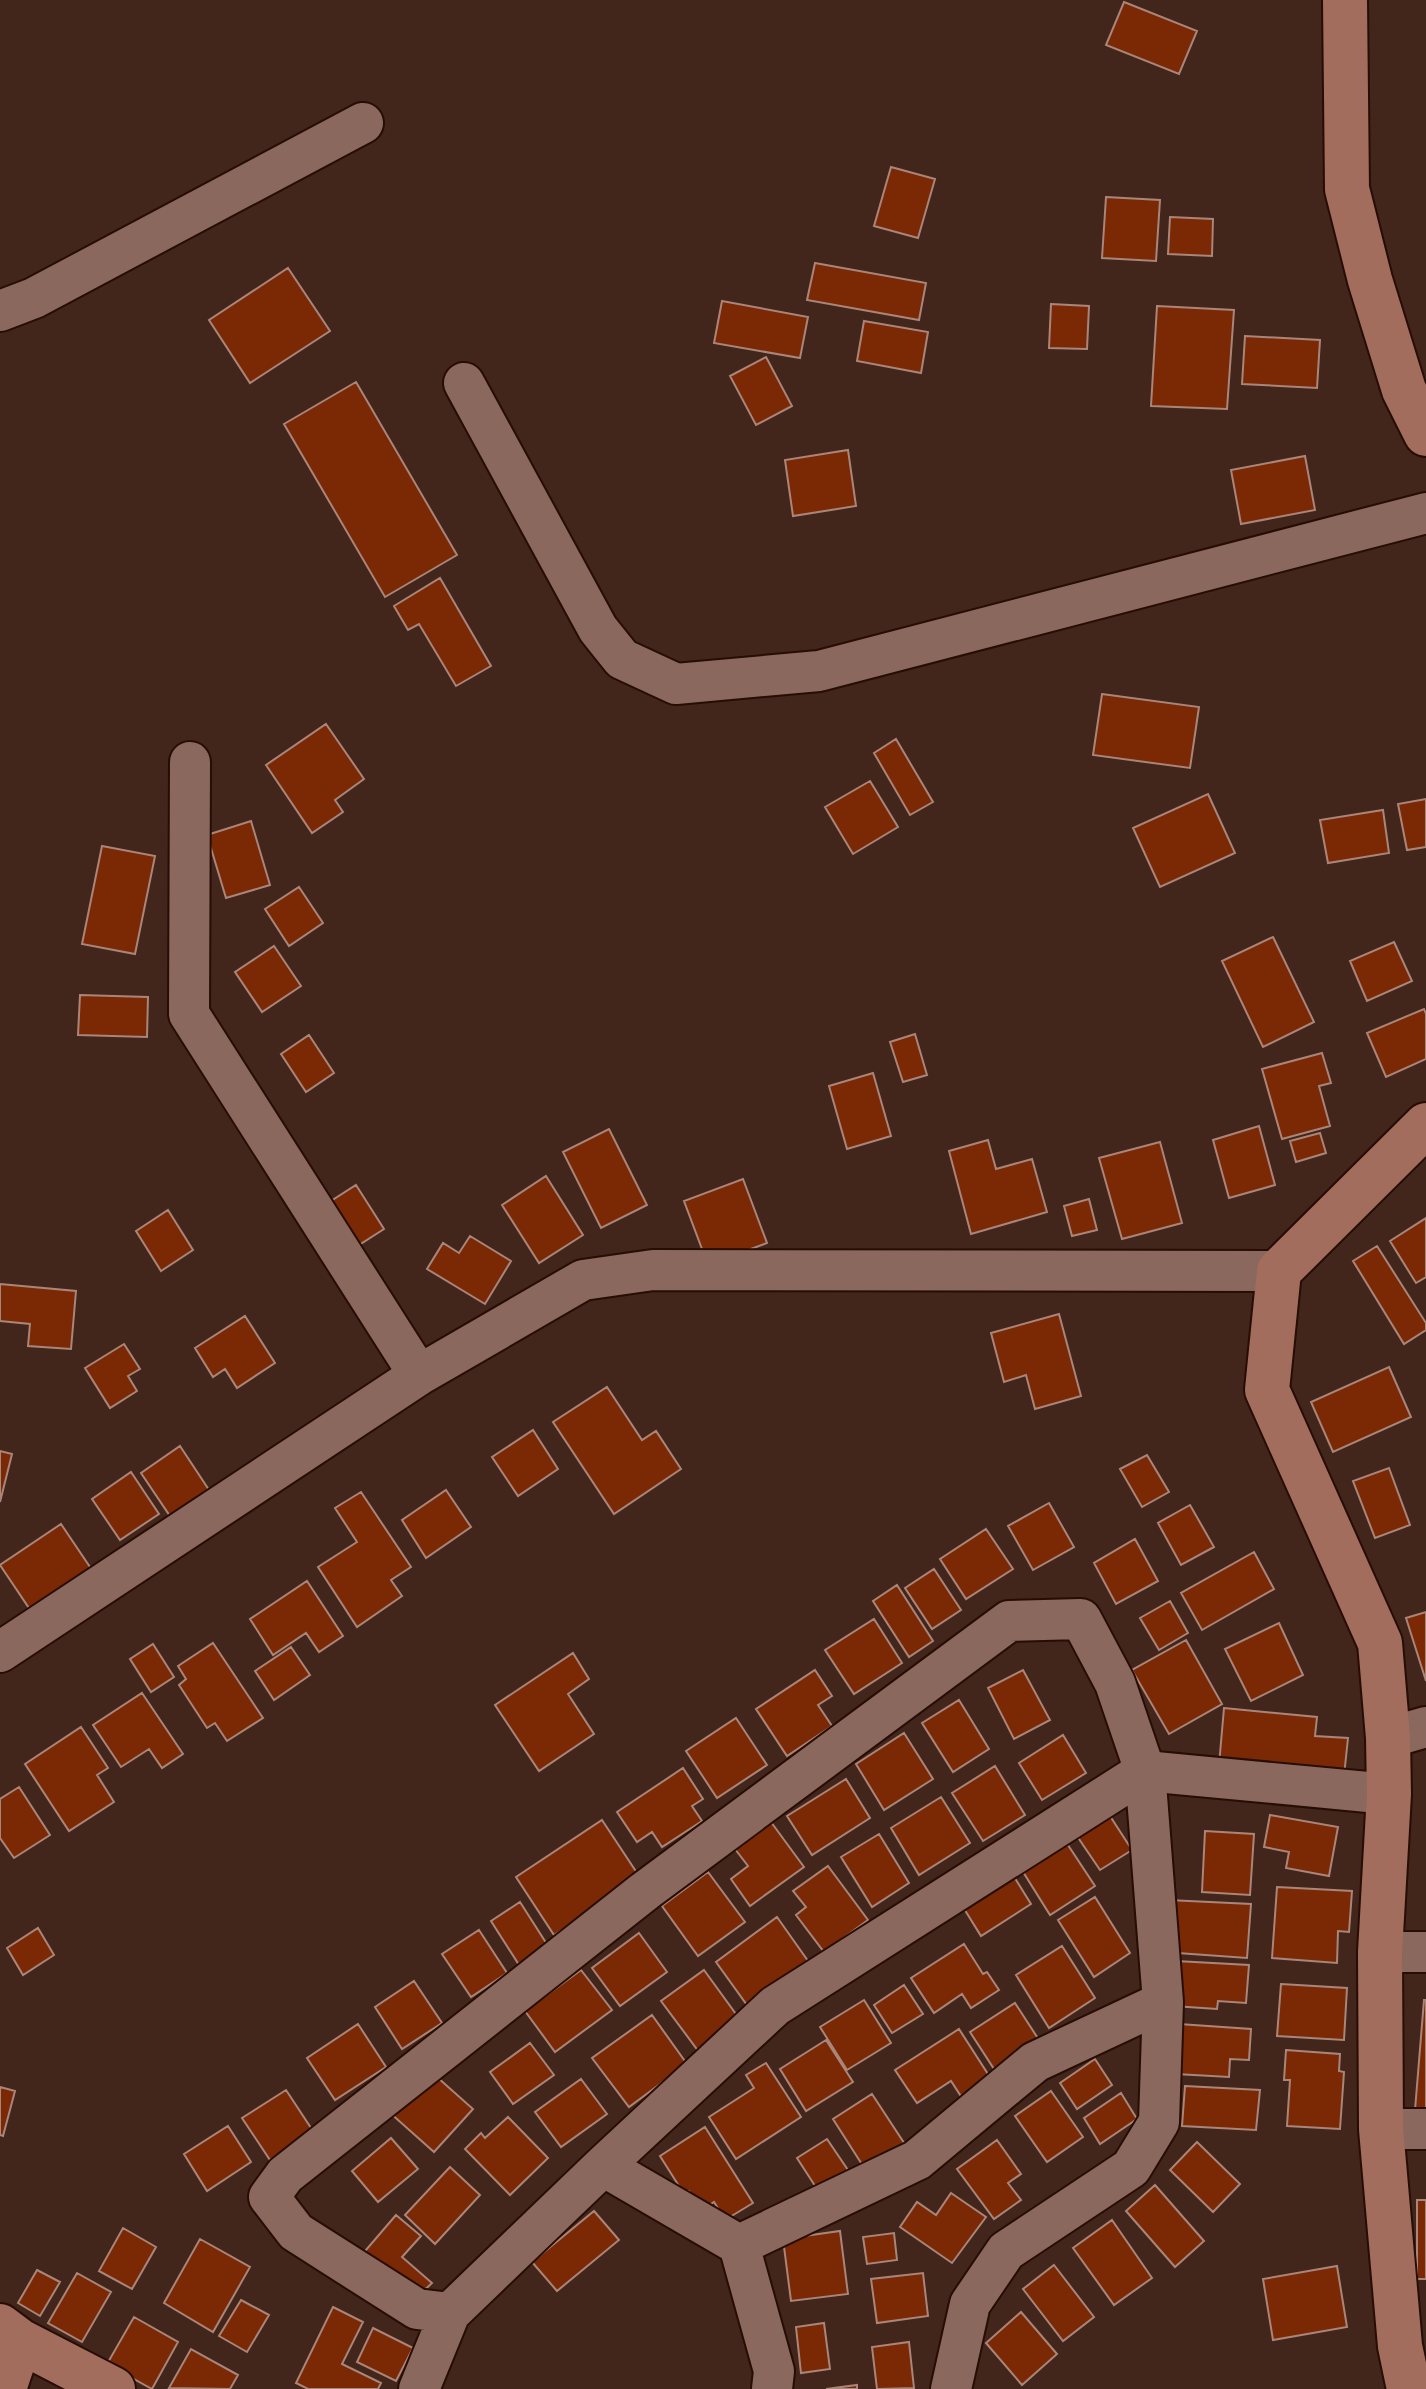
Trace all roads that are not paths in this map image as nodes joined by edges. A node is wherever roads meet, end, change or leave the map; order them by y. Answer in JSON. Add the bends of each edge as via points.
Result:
{"nodes":[{"id":1,"x":1345,"y":0,"type":"edge"},
{"id":2,"x":363,"y":123,"type":"dead end"},
{"id":3,"x":0,"y":311,"type":"edge"},
{"id":4,"x":464,"y":383,"type":"dead end"},
{"id":5,"x":1426,"y":434,"type":"edge"},
{"id":6,"x":1426,"y":513,"type":"edge"},
{"id":7,"x":190,"y":762,"type":"dead end"},
{"id":8,"x":1426,"y":1125,"type":"edge"},
{"id":9,"x":1279,"y":1271,"type":"junction"},
{"id":10,"x":419,"y":1375,"type":"junction"},
{"id":11,"x":0,"y":1652,"type":"edge"},
{"id":12,"x":1407,"y":1732,"type":"edge"},
{"id":13,"x":1145,"y":1771,"type":"junction"},
{"id":14,"x":1389,"y":1794,"type":"junction"},
{"id":15,"x":1380,"y":1952,"type":"junction"},
{"id":16,"x":1426,"y":1952,"type":"edge"},
{"id":17,"x":1163,"y":2002,"type":"junction"},
{"id":18,"x":1381,"y":2129,"type":"junction"},
{"id":19,"x":1426,"y":2129,"type":"edge"},
{"id":20,"x":603,"y":2166,"type":"junction"},
{"id":21,"x":739,"y":2245,"type":"junction"},
{"id":22,"x":450,"y":2313,"type":"junction"},
{"id":23,"x":10,"y":2334,"type":"edge"},
{"id":24,"x":4,"y":2389,"type":"edge"},
{"id":25,"x":113,"y":2389,"type":"edge"},
{"id":26,"x":419,"y":2389,"type":"edge"},
{"id":27,"x":772,"y":2389,"type":"edge"},
{"id":28,"x":951,"y":2389,"type":"edge"},
{"id":29,"x":1409,"y":2389,"type":"edge"}],
"edges":[{"from":1,"to":5,"type":"street","via":[[1347,189],[1404,390]]},
{"from":2,"to":3,"type":"street","via":[[34,298]]},
{"from":4,"to":6,"type":"street","via":[[598,629],[622,659],[676,684],[819,671]]},
{"from":7,"to":10,"type":"street","via":[[189,1014]]},
{"from":8,"to":9,"type":"street"},
{"from":9,"to":10,"type":"street","via":[[653,1270],[583,1280]]},
{"from":9,"to":12,"type":"street","via":[[1267,1390],[1380,1643]]},
{"from":10,"to":11,"type":"street"},
{"from":12,"to":14,"type":"street"},
{"from":13,"to":14,"type":"street"},
{"from":13,"to":17,"type":"street"},
{"from":13,"to":20,"type":"street","via":[[775,2006]]},
{"from":13,"to":22,"type":"street","via":[[1115,1683],[1081,1619],[1009,1621],[645,1891],[285,2175],[269,2197],[296,2232],[417,2309]]},
{"from":14,"to":15,"type":"street"},
{"from":15,"to":16,"type":"street"},
{"from":15,"to":18,"type":"street"},
{"from":17,"to":21,"type":"street","via":[[1035,2062],[917,2160]]},
{"from":17,"to":28,"type":"street","via":[[1159,2122],[1131,2168],[1006,2251],[970,2304]]},
{"from":18,"to":19,"type":"street"},
{"from":18,"to":29,"type":"street","via":[[1400,2346]]},
{"from":20,"to":21,"type":"street"},
{"from":20,"to":22,"type":"street"},
{"from":21,"to":27,"type":"street","via":[[774,2371]]},
{"from":22,"to":26,"type":"street"},
{"from":23,"to":24,"type":"street"},
{"from":23,"to":25,"type":"street"}]}
